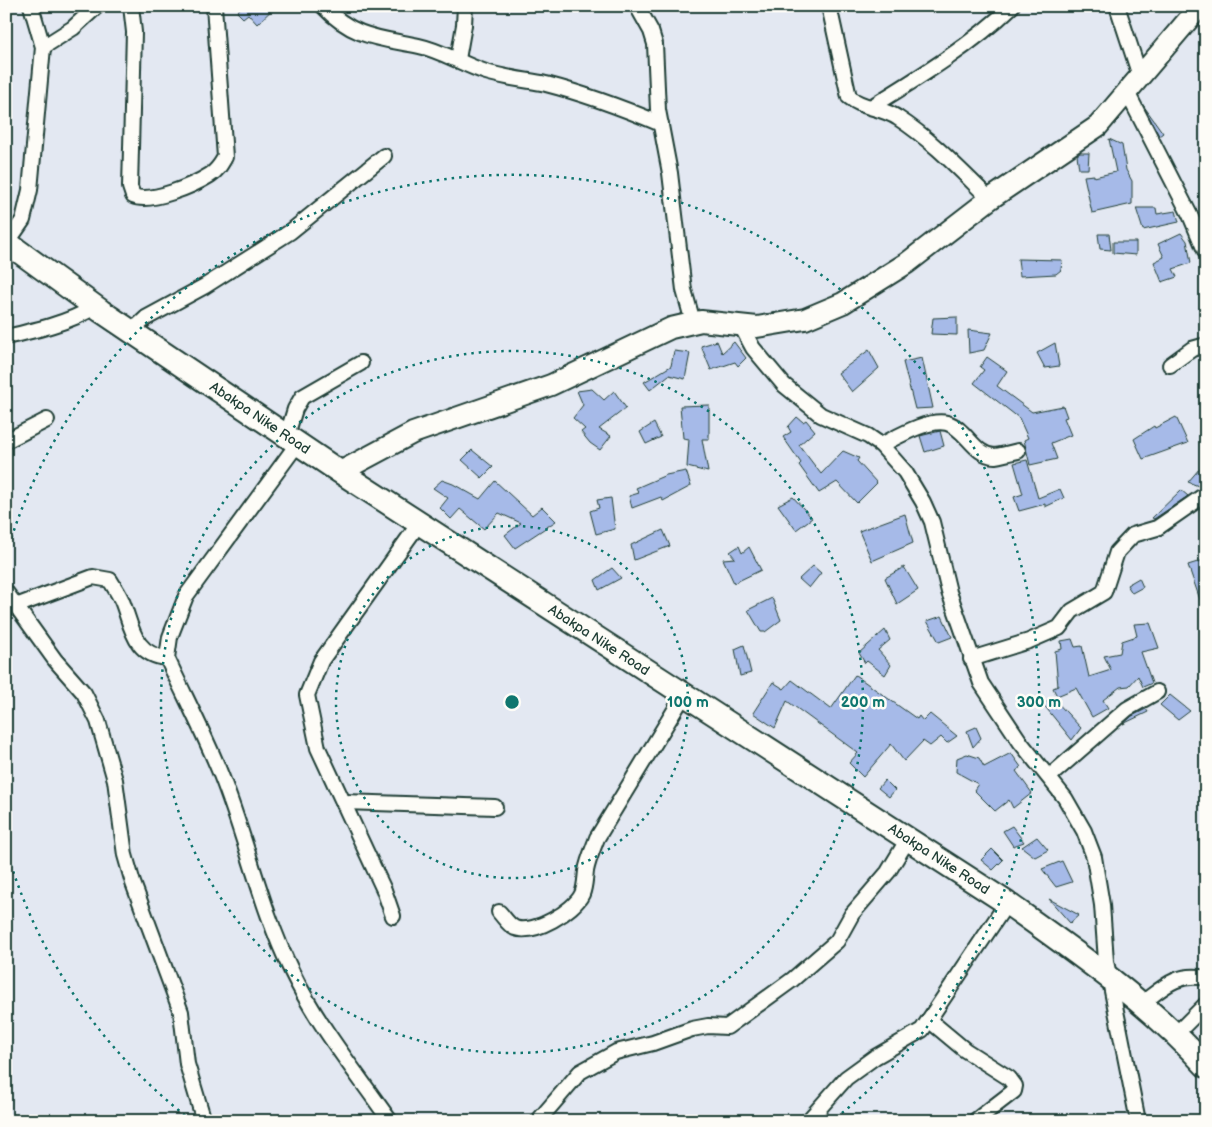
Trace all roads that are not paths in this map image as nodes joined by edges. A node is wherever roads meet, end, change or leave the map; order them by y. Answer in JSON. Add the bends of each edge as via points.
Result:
{"nodes":[{"id":1,"x":31,"y":6,"type":"edge"},
{"id":2,"x":97,"y":6,"type":"edge"},
{"id":3,"x":131,"y":6,"type":"edge"},
{"id":4,"x":214,"y":6,"type":"edge"},
{"id":5,"x":323,"y":6,"type":"edge"},
{"id":6,"x":465,"y":6,"type":"edge"},
{"id":7,"x":637,"y":6,"type":"edge"},
{"id":8,"x":829,"y":6,"type":"edge"},
{"id":9,"x":1012,"y":6,"type":"edge"},
{"id":10,"x":1117,"y":6,"type":"edge"},
{"id":11,"x":1200,"y":6,"type":"edge"},
{"id":12,"x":43,"y":47,"type":"junction"},
{"id":13,"x":458,"y":59,"type":"junction"},
{"id":14,"x":1140,"y":76,"type":"junction"},
{"id":15,"x":1128,"y":94,"type":"junction"},
{"id":16,"x":871,"y":107,"type":"junction"},
{"id":17,"x":661,"y":124,"type":"junction"},
{"id":18,"x":384,"y":156,"type":"dead end"},
{"id":19,"x":990,"y":199,"type":"junction"},
{"id":20,"x":7,"y":243,"type":"edge"},
{"id":21,"x":1206,"y":253,"type":"edge"},
{"id":22,"x":95,"y":307,"type":"junction"},
{"id":23,"x":693,"y":322,"type":"junction"},
{"id":24,"x":741,"y":326,"type":"junction"},
{"id":25,"x":131,"y":332,"type":"junction"},
{"id":26,"x":6,"y":337,"type":"edge"},
{"id":27,"x":1206,"y":344,"type":"edge"},
{"id":28,"x":361,"y":363,"type":"dead end"},
{"id":29,"x":1170,"y":365,"type":"dead end"},
{"id":30,"x":47,"y":420,"type":"dead end"},
{"id":31,"x":292,"y":439,"type":"junction"},
{"id":32,"x":6,"y":441,"type":"edge"},
{"id":33,"x":881,"y":445,"type":"junction"},
{"id":34,"x":1018,"y":451,"type":"dead end"},
{"id":35,"x":340,"y":472,"type":"junction"},
{"id":36,"x":1206,"y":494,"type":"edge"},
{"id":37,"x":420,"y":522,"type":"junction"},
{"id":38,"x":6,"y":592,"type":"edge"},
{"id":39,"x":16,"y":606,"type":"junction"},
{"id":40,"x":167,"y":658,"type":"junction"},
{"id":41,"x":971,"y":660,"type":"junction"},
{"id":42,"x":1157,"y":692,"type":"dead end"},
{"id":43,"x":684,"y":695,"type":"junction"},
{"id":44,"x":1049,"y":776,"type":"junction"},
{"id":45,"x":344,"y":802,"type":"junction"},
{"id":46,"x":495,"y":807,"type":"dead end"},
{"id":47,"x":908,"y":839,"type":"junction"},
{"id":48,"x":1007,"y":903,"type":"junction"},
{"id":49,"x":499,"y":912,"type":"dead end"},
{"id":50,"x":393,"y":916,"type":"dead end"},
{"id":51,"x":1109,"y":975,"type":"junction"},
{"id":52,"x":1206,"y":978,"type":"edge"},
{"id":53,"x":1141,"y":1004,"type":"junction"},
{"id":54,"x":1206,"y":1004,"type":"edge"},
{"id":55,"x":929,"y":1020,"type":"junction"},
{"id":56,"x":1176,"y":1034,"type":"junction"},
{"id":57,"x":1206,"y":1066,"type":"edge"},
{"id":58,"x":204,"y":1121,"type":"edge"},
{"id":59,"x":390,"y":1121,"type":"edge"},
{"id":60,"x":538,"y":1121,"type":"edge"},
{"id":61,"x":808,"y":1121,"type":"edge"},
{"id":62,"x":975,"y":1121,"type":"edge"},
{"id":63,"x":1138,"y":1121,"type":"edge"}],
"edges":[{"from":1,"to":12,"type":"street"},
{"from":2,"to":12,"type":"street","via":[[73,28]]},
{"from":3,"to":4,"type":"street","via":[[134,32],[130,187],[133,196],[140,200],[163,196],[210,175],[225,157]]},
{"from":5,"to":13,"type":"street","via":[[334,18],[370,37],[419,46]]},
{"from":6,"to":13,"type":"street"},
{"from":7,"to":17,"type":"street","via":[[655,44]]},
{"from":8,"to":16,"type":"street","via":[[849,97],[858,104]]},
{"from":9,"to":16,"type":"street","via":[[998,20],[919,77]]},
{"from":10,"to":14,"type":"street"},
{"from":11,"to":14,"type":"street"},
{"from":12,"to":20,"type":"street","via":[[28,205],[23,220]]},
{"from":13,"to":17,"type":"street","via":[[484,72],[608,102]]},
{"from":14,"to":15,"type":"street"},
{"from":15,"to":19,"type":"street","via":[[1098,126]]},
{"from":15,"to":21,"type":"street","via":[[1186,206]]},
{"from":16,"to":19,"type":"street","via":[[892,114],[913,128]]},
{"from":17,"to":23,"type":"street","via":[[684,290]]},
{"from":18,"to":25,"type":"street","via":[[290,232],[205,286],[146,318]]},
{"from":19,"to":24,"type":"street","via":[[907,263],[843,304],[794,322]]},
{"from":20,"to":22,"type":"main road","name":"Abakpa Nike Road"},
{"from":22,"to":25,"type":"main road","name":"Abakpa Nike Road"},
{"from":22,"to":26,"type":"street","via":[[48,327]]},
{"from":23,"to":24,"type":"street"},
{"from":23,"to":35,"type":"street","via":[[660,332],[551,385],[413,433]]},
{"from":24,"to":33,"type":"street","via":[[758,355],[784,385],[826,417]]},
{"from":25,"to":31,"type":"main road","name":"Abakpa Nike Road"},
{"from":27,"to":29,"type":"street","via":[[1192,349]]},
{"from":28,"to":31,"type":"street","via":[[302,397],[295,409]]},
{"from":30,"to":32,"type":"street"},
{"from":31,"to":35,"type":"main road","name":"Abakpa Nike Road"},
{"from":31,"to":40,"type":"street","via":[[186,596],[170,637]]},
{"from":33,"to":34,"type":"street","via":[[903,433],[939,422],[955,426],[984,453],[993,456]]},
{"from":33,"to":41,"type":"street","via":[[912,482],[929,513],[942,569]]},
{"from":35,"to":37,"type":"main road","name":"Abakpa Nike Road"},
{"from":36,"to":41,"type":"street","via":[[1157,528],[1133,534],[1117,552],[1104,592],[1072,611],[1059,628]]},
{"from":37,"to":43,"type":"main road","name":"Abakpa Nike Road"},
{"from":37,"to":45,"type":"street","via":[[321,661],[307,695],[318,748]]},
{"from":38,"to":39,"type":"street"},
{"from":39,"to":40,"type":"street","via":[[93,577],[110,580],[122,600],[134,638],[154,657]]},
{"from":39,"to":58,"type":"street","via":[[55,660],[84,693],[98,721],[115,780],[125,854],[181,1012],[187,1064]]},
{"from":40,"to":59,"type":"street","via":[[221,775],[256,881],[291,970],[328,1035]]},
{"from":41,"to":44,"type":"street","via":[[988,696],[1021,744]]},
{"from":42,"to":44,"type":"street","via":[[1127,709]]},
{"from":43,"to":47,"type":"main road","name":"Abakpa Nike Road"},
{"from":43,"to":49,"type":"street","via":[[597,838],[584,887],[575,904],[540,926],[523,930],[514,928]]},
{"from":44,"to":51,"type":"street","via":[[1076,817],[1094,857]]},
{"from":45,"to":46,"type":"street"},
{"from":45,"to":50,"type":"street"},
{"from":47,"to":48,"type":"main road","name":"Abakpa Nike Road"},
{"from":47,"to":60,"type":"street","via":[[888,872],[852,914],[837,941],[792,980],[727,1027],[692,1029],[603,1059],[580,1072]]},
{"from":48,"to":51,"type":"main road","name":"Abakpa Nike Road"},
{"from":48,"to":55,"type":"street"},
{"from":51,"to":53,"type":"main road","name":"Abakpa Nike Road"},
{"from":51,"to":63,"type":"street"},
{"from":52,"to":53,"type":"street","via":[[1178,978]]},
{"from":53,"to":56,"type":"main road","name":"Abakpa Nike Road"},
{"from":54,"to":56,"type":"street"},
{"from":55,"to":61,"type":"street","via":[[916,1035],[875,1057],[846,1078]]},
{"from":55,"to":62,"type":"street","via":[[1015,1086],[1014,1091]]},
{"from":56,"to":57,"type":"main road","name":"Abakpa Nike Road"}]}
